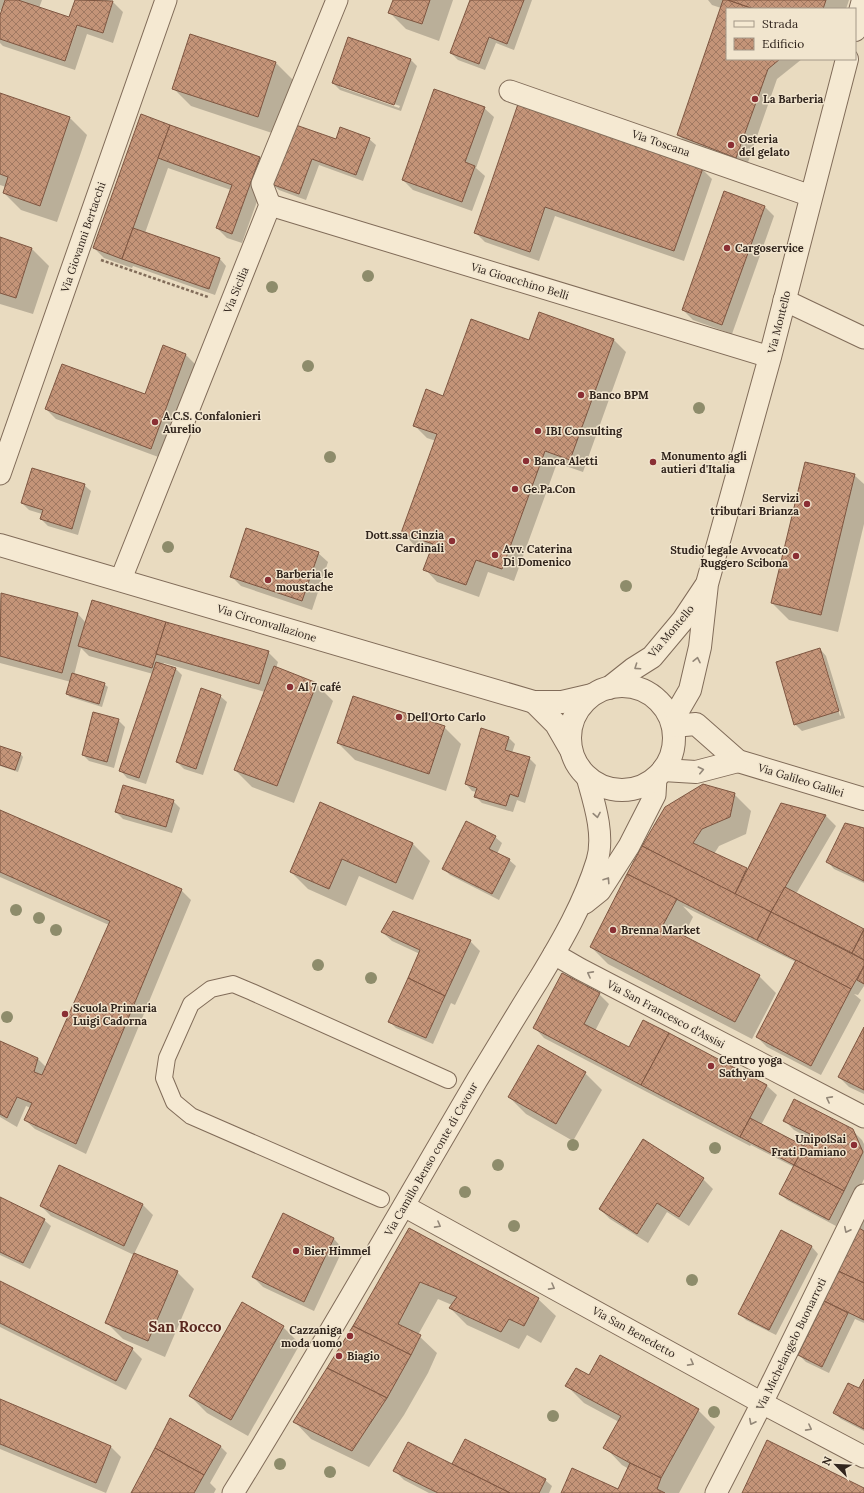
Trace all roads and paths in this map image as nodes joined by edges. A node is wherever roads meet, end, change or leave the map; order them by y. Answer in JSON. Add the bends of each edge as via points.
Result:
{"nodes":[{"id":1,"x":166,"y":0,"type":"edge"},
{"id":2,"x":336,"y":0,"type":"edge"},
{"id":3,"x":863,"y":0,"type":"edge"},
{"id":4,"x":856,"y":26,"type":"edge"},
{"id":5,"x":847,"y":60,"type":"edge"},
{"id":6,"x":510,"y":91,"type":"dead end"},
{"id":7,"x":811,"y":196,"type":"junction"},
{"id":8,"x":270,"y":206,"type":"junction"},
{"id":9,"x":78,"y":252,"type":"junction"},
{"id":10,"x":784,"y":300,"type":"junction"},
{"id":11,"x":230,"y":305,"type":"junction"},
{"id":12,"x":864,"y":338,"type":"edge"},
{"id":13,"x":770,"y":357,"type":"junction"},
{"id":14,"x":0,"y":474,"type":"edge"},
{"id":15,"x":0,"y":545,"type":"edge"},
{"id":16,"x":121,"y":580,"type":"junction"},
{"id":17,"x":707,"y":584,"type":"junction"},
{"id":18,"x":690,"y":690,"type":"junction"},
{"id":19,"x":601,"y":691,"type":"junction"},
{"id":20,"x":534,"y":702,"type":"junction"},
{"id":21,"x":672,"y":724,"type":"junction"},
{"id":22,"x":696,"y":724,"type":"junction"},
{"id":23,"x":571,"y":751,"type":"junction"},
{"id":24,"x":738,"y":761,"type":"junction"},
{"id":25,"x":660,"y":774,"type":"junction"},
{"id":26,"x":587,"y":777,"type":"junction"},
{"id":27,"x":864,"y":799,"type":"edge"},
{"id":28,"x":580,"y":907,"type":"junction"},
{"id":29,"x":554,"y":954,"type":"junction"},
{"id":30,"x":448,"y":1080,"type":"dead end"},
{"id":31,"x":864,"y":1117,"type":"edge"},
{"id":32,"x":864,"y":1195,"type":"edge"},
{"id":33,"x":381,"y":1199,"type":"dead end"},
{"id":34,"x":404,"y":1206,"type":"junction"},
{"id":35,"x":762,"y":1403,"type":"junction"},
{"id":36,"x":864,"y":1457,"type":"edge"},
{"id":37,"x":233,"y":1493,"type":"edge"},
{"id":38,"x":716,"y":1493,"type":"edge"}],
"edges":[{"from":1,"to":9,"type":"street","name":"Via Giovanni Bertacchi"},
{"from":2,"to":8,"type":"street","via":[[262,184]]},
{"from":3,"to":4,"type":"street"},
{"from":5,"to":7,"type":"street","name":"Via Montello"},
{"from":6,"to":7,"type":"street","name":"Via Toscana"},
{"from":7,"to":10,"type":"street","name":"Via Montello"},
{"from":8,"to":11,"type":"street","name":"Via Sicilia"},
{"from":8,"to":13,"type":"street","name":"Via Gioacchino Belli"},
{"from":9,"to":11,"type":"path"},
{"from":9,"to":14,"type":"street","name":"Via Giovanni Bertacchi"},
{"from":10,"to":12,"type":"street"},
{"from":10,"to":13,"type":"street","name":"Via Montello"},
{"from":11,"to":16,"type":"street","name":"Via Sicilia"},
{"from":13,"to":17,"type":"street","name":"Via Montello"},
{"from":15,"to":16,"type":"street","name":"Via Circonvallazione"},
{"from":16,"to":20,"type":"street","name":"Via Circonvallazione"},
{"from":18,"to":17,"type":"street","name":"Via Montello","one_way":true,"via":[[700,647]]},
{"from":17,"to":19,"type":"street","name":"Via Montello","one_way":true,"via":[[683,620],[652,657]]},
{"from":18,"to":21,"type":"street","name":"Via Montello"},
{"from":18,"to":22,"type":"street"},
{"from":19,"to":20,"type":"street","name":"Via Circonvallazione","via":[[562,702]]},
{"from":19,"to":21,"type":"street","via":[[619,686],[640,689],[663,705]]},
{"from":19,"to":23,"type":"street","via":[[584,702],[573,719]]},
{"from":20,"to":23,"type":"street","name":"Via Circonvallazione","via":[[556,724]]},
{"from":21,"to":22,"type":"street"},
{"from":21,"to":25,"type":"street","via":[[672,754]]},
{"from":22,"to":24,"type":"street","name":"Via Galileo Galilei"},
{"from":23,"to":26,"type":"street","via":[[574,760]]},
{"from":25,"to":24,"type":"street","one_way":true,"via":[[696,772]]},
{"from":24,"to":27,"type":"street","name":"Via Galileo Galilei"},
{"from":25,"to":26,"type":"street","via":[[638,788],[621,791],[602,787]]},
{"from":28,"to":25,"type":"street","name":"Via Camillo Benso conte di Cavour","one_way":true,"via":[[600,891],[628,846],[655,795]]},
{"from":26,"to":28,"type":"street","name":"Via Camillo Benso conte di Cavour","one_way":true,"via":[[600,831],[598,859]]},
{"from":28,"to":29,"type":"street","name":"Via Camillo Benso conte di Cavour"},
{"from":31,"to":29,"type":"street","name":"Via San Francesco d'Assisi","one_way":true},
{"from":29,"to":34,"type":"street","name":"Via Camillo Benso conte di Cavour"},
{"from":30,"to":33,"type":"street","via":[[233,984],[210,989],[191,1004],[167,1058],[164,1078],[174,1102],[191,1116]]},
{"from":32,"to":35,"type":"street","name":"Via Michelangelo Buonarroti","one_way":true},
{"from":34,"to":35,"type":"street","name":"Via San Benedetto","one_way":true},
{"from":34,"to":37,"type":"street","name":"Via Camillo Benso conte di Cavour"},
{"from":35,"to":36,"type":"street","name":"Via San Benedetto","one_way":true},
{"from":35,"to":38,"type":"street","name":"Via Michelangelo Buonarroti","one_way":true}]}
